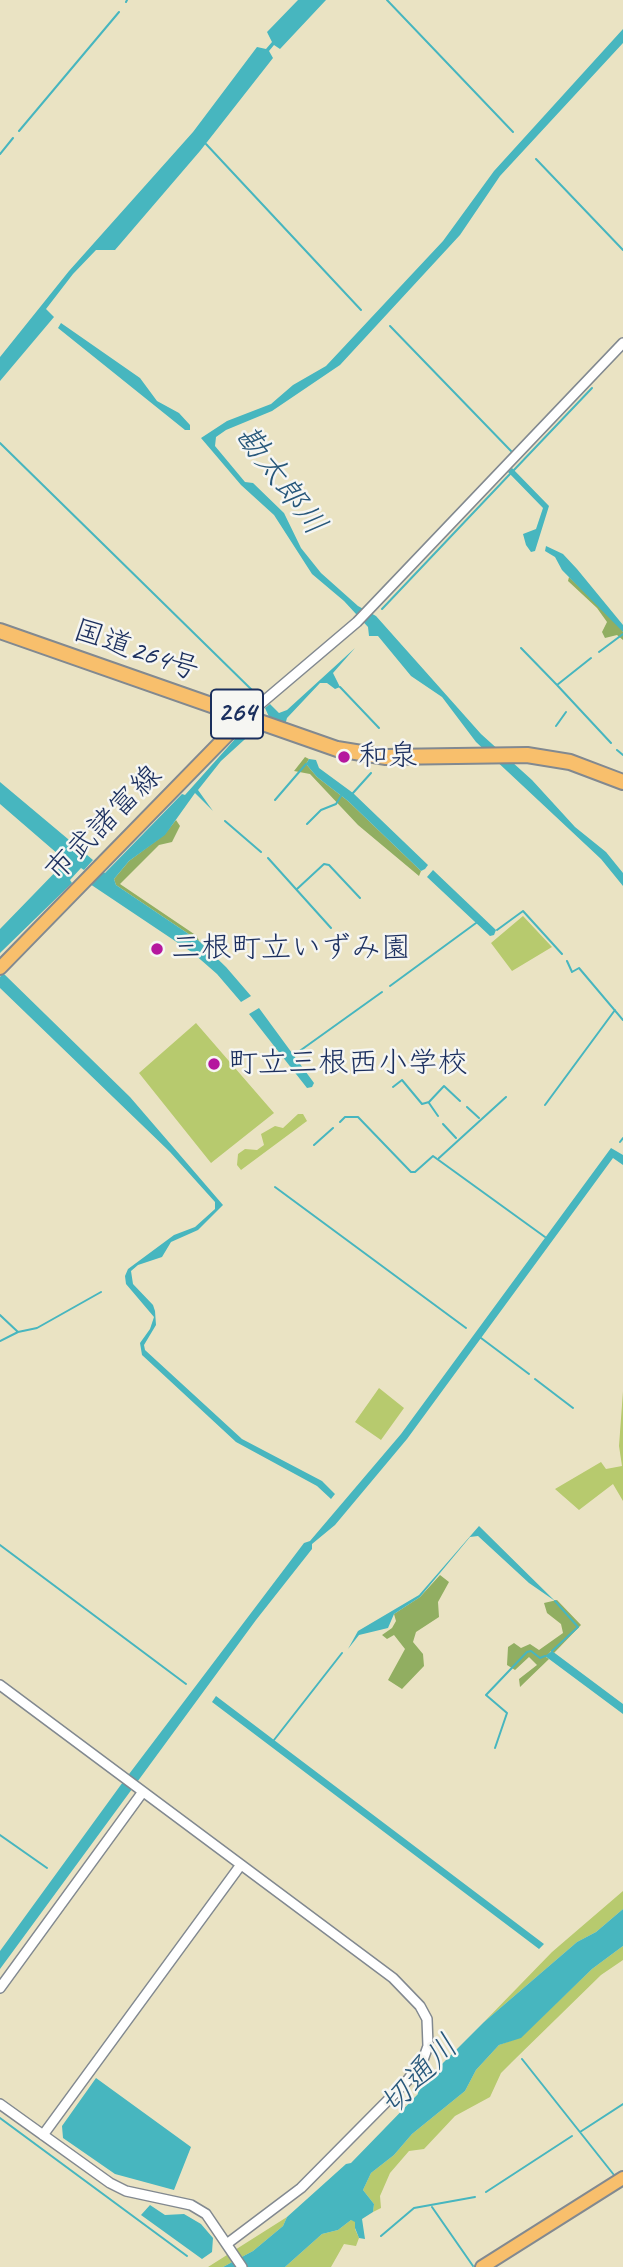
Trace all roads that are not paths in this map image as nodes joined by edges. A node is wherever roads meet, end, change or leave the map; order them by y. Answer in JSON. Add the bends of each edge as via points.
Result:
{"nodes":[{"id":1,"x":623,"y":343,"type":"edge"},
{"id":2,"x":0,"y":631,"type":"edge"},
{"id":3,"x":245,"y":717,"type":"junction"},
{"id":4,"x":623,"y":782,"type":"edge"},
{"id":5,"x":0,"y":968,"type":"edge"},
{"id":6,"x":0,"y":1685,"type":"edge"},
{"id":7,"x":139,"y":1790,"type":"junction"},
{"id":8,"x":240,"y":1866,"type":"junction"},
{"id":9,"x":0,"y":1987,"type":"edge"},
{"id":10,"x":0,"y":2104,"type":"edge"},
{"id":11,"x":43,"y":2135,"type":"junction"},
{"id":12,"x":623,"y":2178,"type":"edge"},
{"id":13,"x":230,"y":2247,"type":"junction"},
{"id":14,"x":243,"y":2267,"type":"edge"},
{"id":15,"x":482,"y":2267,"type":"edge"}],
"edges":[{"from":1,"to":3,"type":"street","via":[[357,622]]},
{"from":2,"to":3,"type":"highway","name":"国道264号","number":"264"},
{"from":3,"to":4,"type":"highway","name":"国道264号","number":"264","via":[[358,754],[414,758],[506,754],[570,762]]},
{"from":3,"to":5,"type":"main road","name":"市武諸富線"},
{"from":6,"to":7,"type":"street"},
{"from":7,"to":8,"type":"street"},
{"from":7,"to":9,"type":"street"},
{"from":8,"to":11,"type":"street"},
{"from":8,"to":13,"type":"street","via":[[393,1978],[420,2006],[429,2033],[423,2060],[407,2081],[301,2188]]},
{"from":10,"to":11,"type":"street"},
{"from":11,"to":13,"type":"street","via":[[126,2191],[191,2206],[206,2214]]},
{"from":12,"to":15,"type":"main road"},
{"from":13,"to":14,"type":"street"}]}
